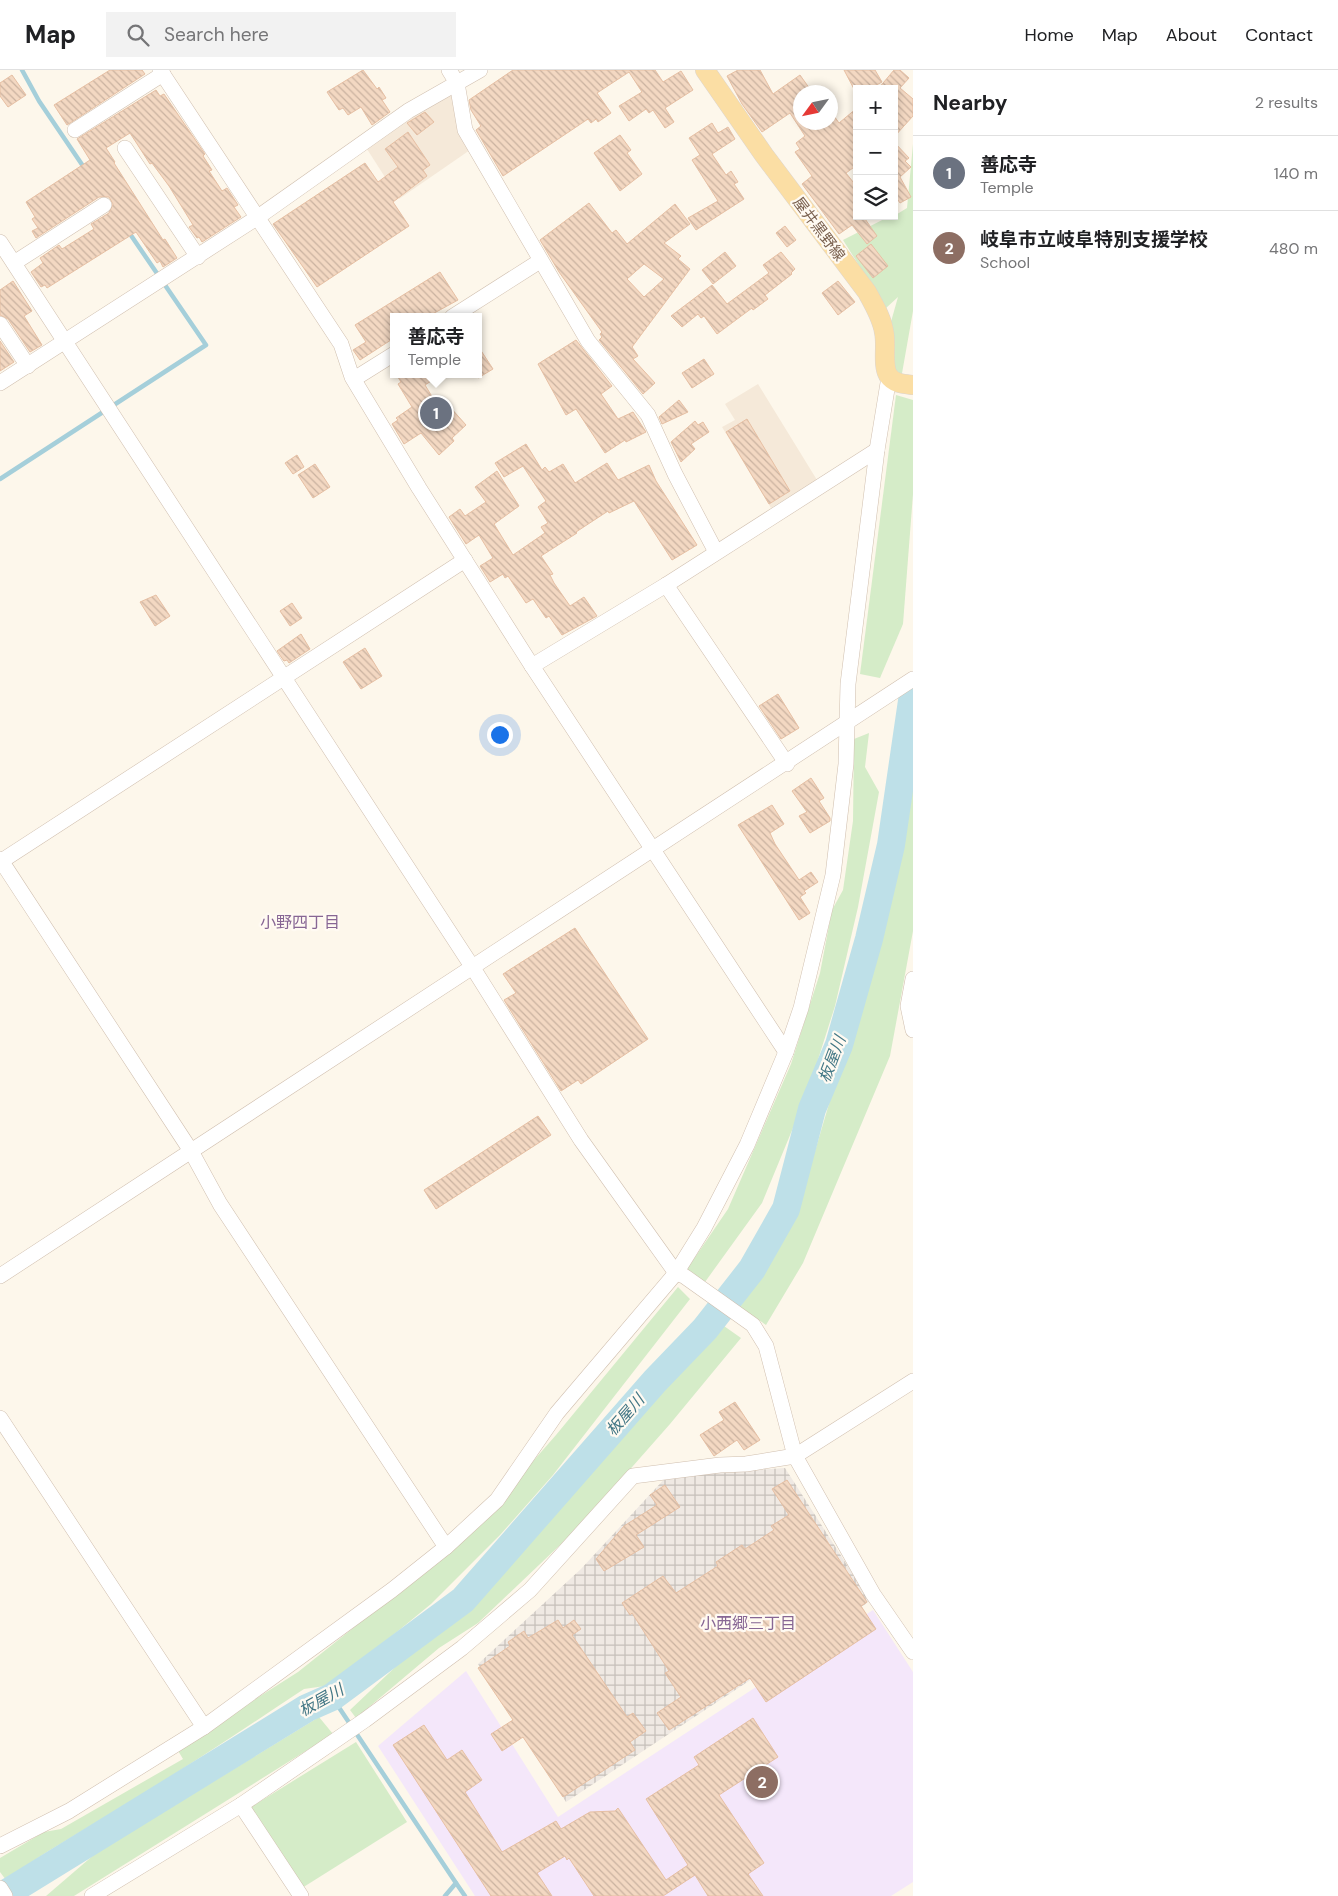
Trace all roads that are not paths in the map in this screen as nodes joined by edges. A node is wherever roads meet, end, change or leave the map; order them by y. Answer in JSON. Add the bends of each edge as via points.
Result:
{"nodes":[{"id":1,"x":480,"y":70,"type":"edge"},
{"id":2,"x":706,"y":70,"type":"edge"},
{"id":3,"x":161,"y":72,"type":"edge"},
{"id":4,"x":453,"y":76,"type":"edge"},
{"id":5,"x":75,"y":130,"type":"dead end"},
{"id":6,"x":125,"y":148,"type":"dead end"},
{"id":7,"x":104,"y":206,"type":"dead end"},
{"id":8,"x":258,"y":218,"type":"junction"},
{"id":9,"x":0,"y":242,"type":"edge"},
{"id":10,"x":198,"y":257,"type":"junction"},
{"id":11,"x":540,"y":261,"type":"junction"},
{"id":12,"x":14,"y":263,"type":"junction"},
{"id":13,"x":458,"y":313,"type":"edge"},
{"id":14,"x":0,"y":324,"type":"edge"},
{"id":15,"x":65,"y":342,"type":"junction"},
{"id":16,"x":390,"y":356,"type":"edge"},
{"id":17,"x":28,"y":366,"type":"junction"},
{"id":18,"x":354,"y":379,"type":"junction"},
{"id":19,"x":900,"y":382,"type":"edge"},
{"id":20,"x":0,"y":383,"type":"edge"},
{"id":21,"x":877,"y":450,"type":"junction"},
{"id":22,"x":716,"y":552,"type":"junction"},
{"id":23,"x":465,"y":560,"type":"junction"},
{"id":24,"x":666,"y":585,"type":"junction"},
{"id":25,"x":532,"y":666,"type":"junction"},
{"id":26,"x":285,"y":678,"type":"junction"},
{"id":27,"x":913,"y":679,"type":"edge"},
{"id":28,"x":850,"y":720,"type":"junction"},
{"id":29,"x":786,"y":764,"type":"junction"},
{"id":30,"x":653,"y":850,"type":"junction"},
{"id":31,"x":0,"y":861,"type":"edge"},
{"id":32,"x":473,"y":968,"type":"junction"},
{"id":33,"x":913,"y":979,"type":"edge"},
{"id":34,"x":913,"y":1030,"type":"edge"},
{"id":35,"x":786,"y":1052,"type":"junction"},
{"id":36,"x":190,"y":1151,"type":"junction"},
{"id":37,"x":680,"y":1274,"type":"junction"},
{"id":38,"x":0,"y":1276,"type":"edge"},
{"id":39,"x":913,"y":1381,"type":"edge"},
{"id":40,"x":0,"y":1418,"type":"edge"},
{"id":41,"x":795,"y":1456,"type":"junction"},
{"id":42,"x":446,"y":1547,"type":"junction"},
{"id":43,"x":913,"y":1652,"type":"edge"},
{"id":44,"x":204,"y":1727,"type":"junction"},
{"id":45,"x":241,"y":1804,"type":"junction"},
{"id":46,"x":0,"y":1846,"type":"edge"},
{"id":47,"x":0,"y":1888,"type":"edge"},
{"id":48,"x":5,"y":1896,"type":"edge"},
{"id":49,"x":92,"y":1896,"type":"edge"},
{"id":50,"x":301,"y":1896,"type":"edge"}],
"edges":[{"from":1,"to":4,"type":"street"},
{"from":2,"to":19,"type":"main road","name":"屋井黒野線","via":[[759,148],[867,292],[884,331],[886,368]]},
{"from":3,"to":5,"type":"street"},
{"from":3,"to":8,"type":"street"},
{"from":4,"to":8,"type":"street"},
{"from":4,"to":11,"type":"street","via":[[465,130]]},
{"from":6,"to":10,"type":"street"},
{"from":7,"to":12,"type":"street"},
{"from":8,"to":10,"type":"street"},
{"from":8,"to":18,"type":"street","via":[[341,344]]},
{"from":9,"to":12,"type":"street"},
{"from":10,"to":15,"type":"street"},
{"from":11,"to":13,"type":"street"},
{"from":11,"to":22,"type":"street","via":[[588,341],[648,415]]},
{"from":12,"to":15,"type":"street"},
{"from":14,"to":17,"type":"street"},
{"from":15,"to":17,"type":"street"},
{"from":15,"to":26,"type":"street"},
{"from":16,"to":18,"type":"street"},
{"from":17,"to":20,"type":"street"},
{"from":18,"to":23,"type":"street"},
{"from":19,"to":21,"type":"street"},
{"from":21,"to":22,"type":"street"},
{"from":21,"to":28,"type":"street","via":[[848,684]]},
{"from":22,"to":24,"type":"street"},
{"from":23,"to":25,"type":"street"},
{"from":23,"to":26,"type":"street"},
{"from":24,"to":25,"type":"street"},
{"from":24,"to":29,"type":"street"},
{"from":25,"to":30,"type":"street"},
{"from":26,"to":31,"type":"street"},
{"from":26,"to":32,"type":"street"},
{"from":27,"to":28,"type":"street"},
{"from":28,"to":29,"type":"street"},
{"from":28,"to":35,"type":"street","via":[[833,875],[801,1008]]},
{"from":29,"to":30,"type":"street"},
{"from":30,"to":32,"type":"street"},
{"from":30,"to":35,"type":"street"},
{"from":31,"to":36,"type":"street"},
{"from":32,"to":36,"type":"street"},
{"from":32,"to":37,"type":"street","via":[[582,1140]]},
{"from":33,"to":34,"type":"street","via":[[908,1006]]},
{"from":35,"to":37,"type":"street","via":[[747,1145]]},
{"from":36,"to":38,"type":"street"},
{"from":36,"to":42,"type":"street","via":[[220,1204]]},
{"from":37,"to":41,"type":"street","via":[[753,1325],[766,1346]]},
{"from":37,"to":42,"type":"street","via":[[557,1413],[497,1500]]},
{"from":39,"to":41,"type":"street"},
{"from":40,"to":44,"type":"street"},
{"from":41,"to":43,"type":"street","via":[[873,1594]]},
{"from":41,"to":45,"type":"street","via":[[633,1476],[530,1590],[462,1648],[365,1720]]},
{"from":42,"to":44,"type":"street"},
{"from":44,"to":46,"type":"street","via":[[69,1811]]},
{"from":45,"to":49,"type":"street"},
{"from":45,"to":50,"type":"street"},
{"from":47,"to":48,"type":"street"}]}
